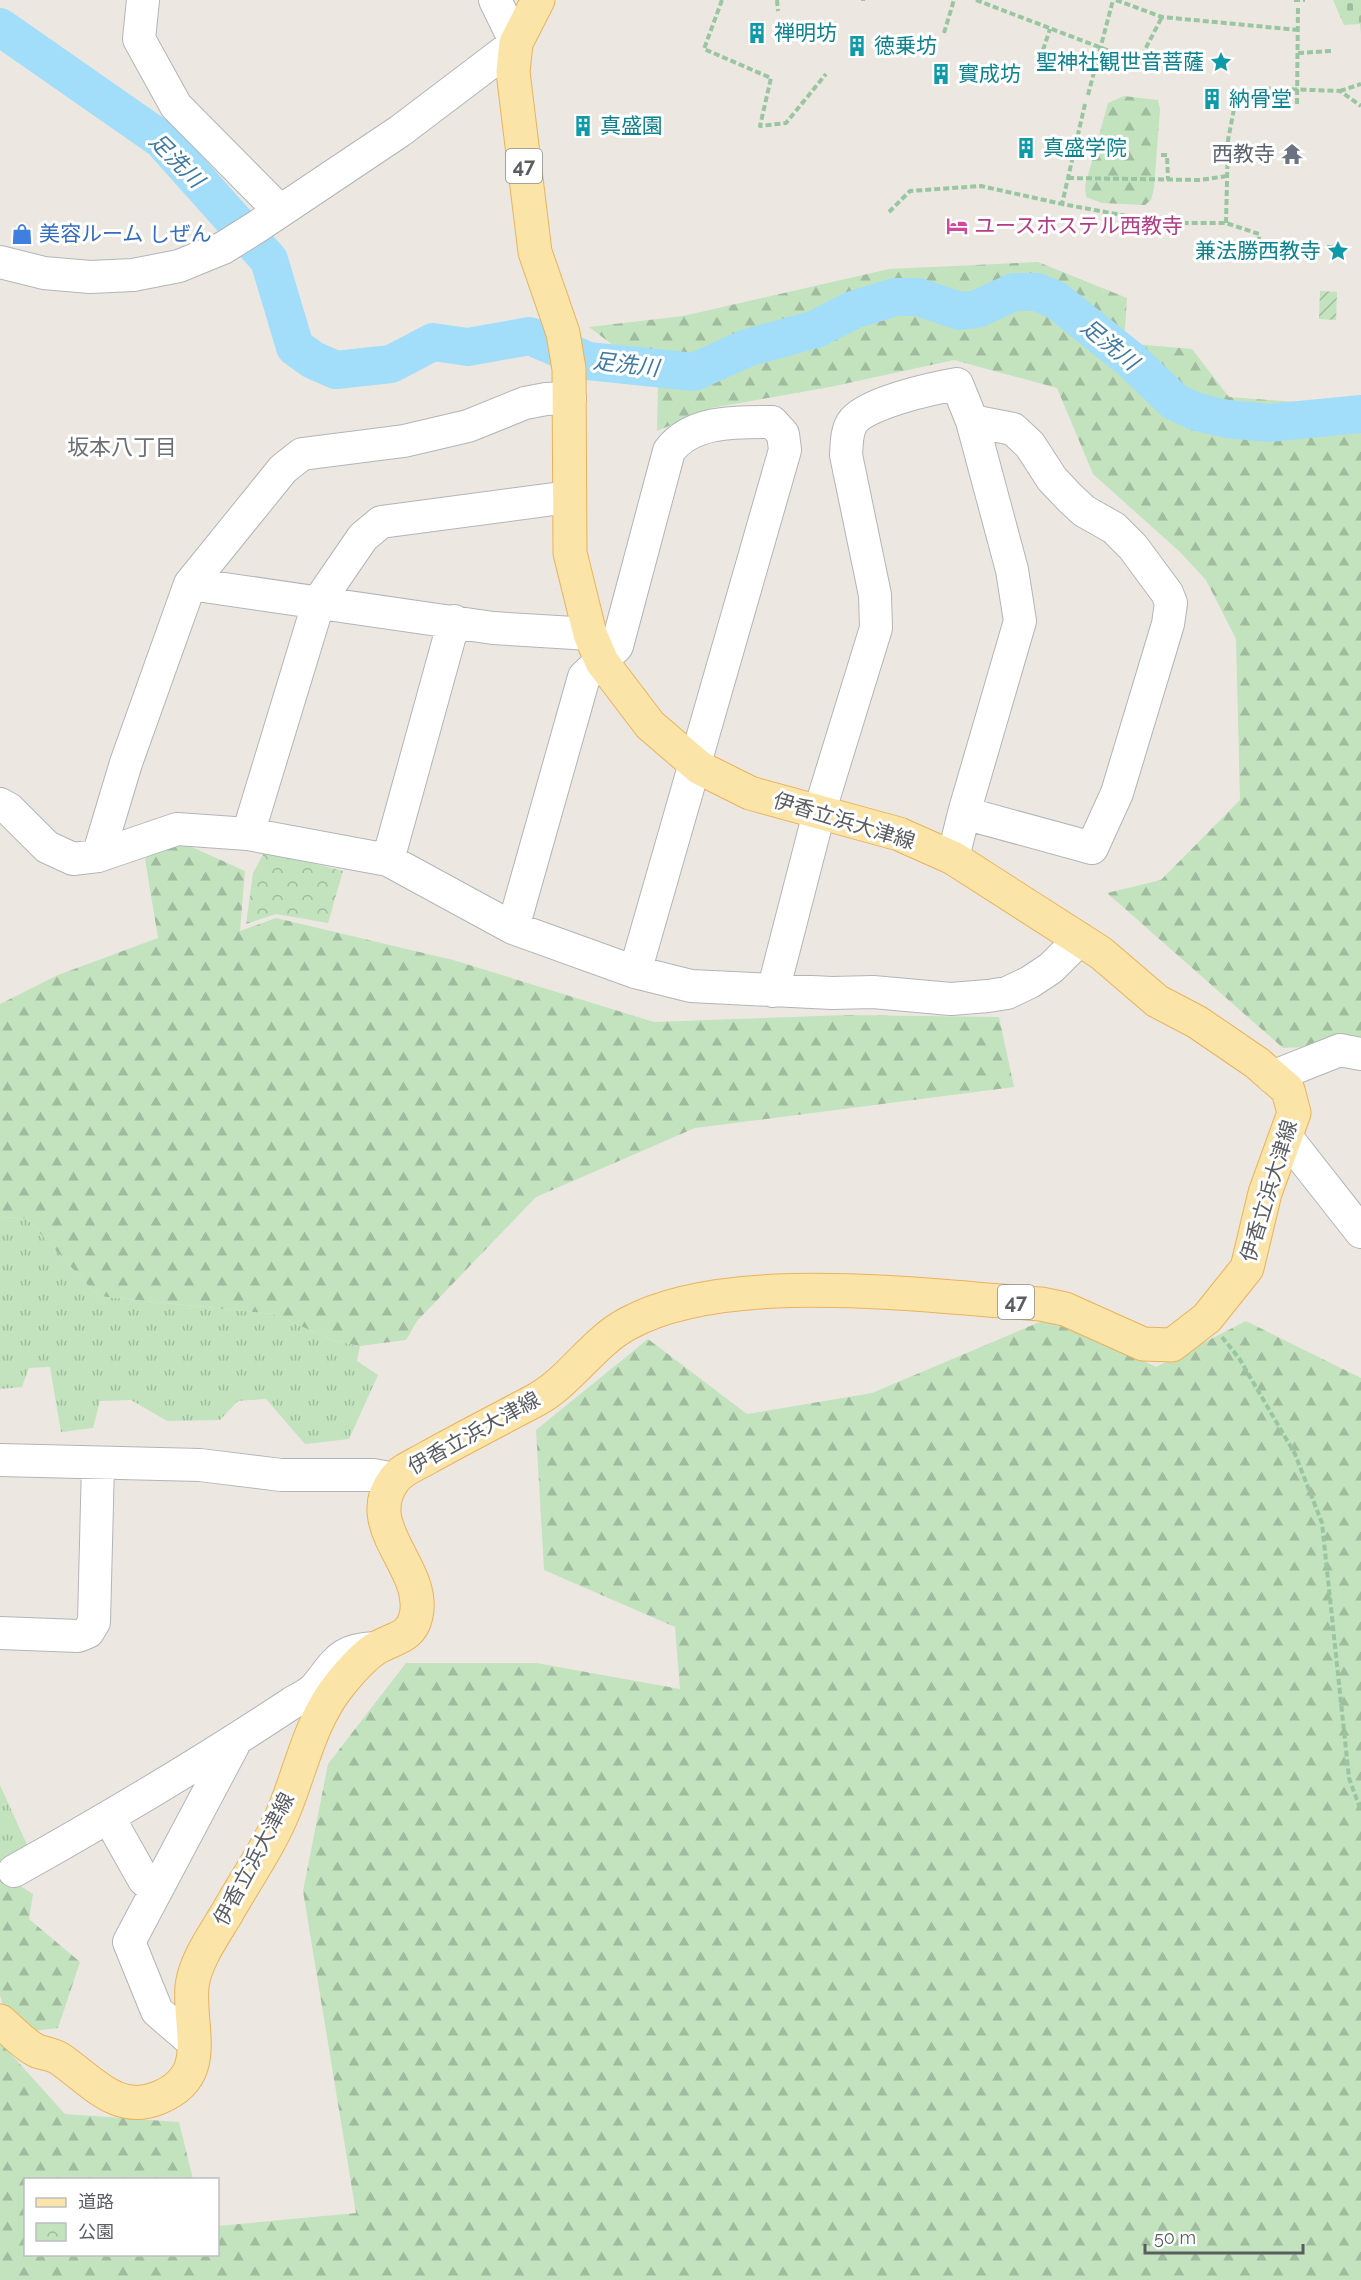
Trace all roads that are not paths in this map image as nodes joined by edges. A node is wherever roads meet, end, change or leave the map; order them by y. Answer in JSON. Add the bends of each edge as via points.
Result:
{"nodes":[{"id":1,"x":143,"y":0,"type":"edge"},
{"id":2,"x":495,"y":0,"type":"edge"},
{"id":3,"x":538,"y":0,"type":"edge"},
{"id":4,"x":516,"y":43,"type":"junction"},
{"id":5,"x":268,"y":218,"type":"junction"},
{"id":6,"x":0,"y":262,"type":"edge"},
{"id":7,"x":570,"y":384,"type":"junction"},
{"id":8,"x":972,"y":421,"type":"junction"},
{"id":9,"x":569,"y":497,"type":"junction"},
{"id":10,"x":190,"y":584,"type":"junction"},
{"id":11,"x":319,"y":601,"type":"junction"},
{"id":12,"x":454,"y":621,"type":"junction"},
{"id":13,"x":596,"y":648,"type":"junction"},
{"id":14,"x":694,"y":763,"type":"junction"},
{"id":15,"x":0,"y":804,"type":"edge"},
{"id":16,"x":819,"y":813,"type":"junction"},
{"id":17,"x":964,"y":813,"type":"junction"},
{"id":18,"x":248,"y":834,"type":"junction"},
{"id":19,"x":98,"y":856,"type":"junction"},
{"id":20,"x":953,"y":858,"type":"junction"},
{"id":21,"x":388,"y":860,"type":"junction"},
{"id":22,"x":513,"y":928,"type":"junction"},
{"id":23,"x":1080,"y":939,"type":"junction"},
{"id":24,"x":635,"y":972,"type":"junction"},
{"id":25,"x":773,"y":991,"type":"junction"},
{"id":26,"x":1361,"y":1054,"type":"edge"},
{"id":27,"x":1272,"y":1077,"type":"junction"},
{"id":28,"x":1287,"y":1138,"type":"junction"},
{"id":29,"x":1361,"y":1232,"type":"edge"},
{"id":30,"x":0,"y":1460,"type":"edge"},
{"id":31,"x":98,"y":1464,"type":"junction"},
{"id":32,"x":394,"y":1479,"type":"junction"},
{"id":33,"x":0,"y":1633,"type":"edge"},
{"id":34,"x":375,"y":1648,"type":"junction"},
{"id":35,"x":235,"y":1741,"type":"junction"},
{"id":36,"x":109,"y":1818,"type":"junction"},
{"id":37,"x":14,"y":1871,"type":"dead end"},
{"id":38,"x":156,"y":1888,"type":"junction"},
{"id":39,"x":0,"y":2021,"type":"edge"},
{"id":40,"x":194,"y":2043,"type":"junction"}],
"edges":[{"from":1,"to":5,"type":"street","via":[[139,39],[176,105]]},
{"from":2,"to":4,"type":"street"},
{"from":3,"to":4,"type":"main road","name":"伊香立浜大津線","number":"47"},
{"from":4,"to":5,"type":"street","via":[[400,131]]},
{"from":4,"to":7,"type":"main road","name":"伊香立浜大津線","number":"47","via":[[513,72],[535,252],[563,333]]},
{"from":5,"to":6,"type":"street","via":[[222,248],[179,266],[133,274],[90,277],[44,273]]},
{"from":7,"to":9,"type":"main road","name":"伊香立浜大津線","number":"47"},
{"from":7,"to":10,"type":"street","via":[[546,399],[432,436],[302,454],[283,469]]},
{"from":8,"to":16,"type":"street","via":[[957,384],[933,388],[861,413],[847,436],[846,455],[877,617]]},
{"from":8,"to":17,"type":"street","via":[[1012,570],[1020,621]]},
{"from":8,"to":17,"type":"street","via":[[1013,429],[1070,498],[1114,528],[1133,547],[1171,603],[1117,793],[1092,848]]},
{"from":9,"to":11,"type":"street","via":[[381,522],[363,537]]},
{"from":9,"to":13,"type":"main road","name":"伊香立浜大津線","number":"47","via":[[570,553]]},
{"from":10,"to":11,"type":"street"},
{"from":10,"to":19,"type":"street","via":[[126,763]]},
{"from":11,"to":12,"type":"street"},
{"from":11,"to":18,"type":"street"},
{"from":12,"to":13,"type":"street"},
{"from":12,"to":21,"type":"street"},
{"from":13,"to":14,"type":"main road","name":"伊香立浜大津線","number":"47","via":[[650,724]]},
{"from":13,"to":14,"type":"street","via":[[617,646],[673,446],[701,428],[772,422],[783,434],[785,450]]},
{"from":13,"to":22,"type":"street","via":[[584,677]]},
{"from":14,"to":16,"type":"main road","name":"伊香立浜大津線","number":"47","via":[[750,793]]},
{"from":14,"to":24,"type":"street"},
{"from":15,"to":19,"type":"street","via":[[46,847],[73,859]]},
{"from":16,"to":20,"type":"main road","name":"伊香立浜大津線","number":"47","via":[[899,834]]},
{"from":16,"to":25,"type":"street"},
{"from":17,"to":20,"type":"street"},
{"from":18,"to":19,"type":"street","via":[[177,829]]},
{"from":18,"to":21,"type":"street"},
{"from":20,"to":23,"type":"main road","name":"伊香立浜大津線","number":"47"},
{"from":21,"to":22,"type":"street"},
{"from":22,"to":24,"type":"street"},
{"from":23,"to":25,"type":"street","via":[[1051,968],[1007,993],[951,999],[873,992]]},
{"from":23,"to":27,"type":"main road","name":"伊香立浜大津線","number":"47","via":[[1157,1001],[1197,1022]]},
{"from":24,"to":25,"type":"street","via":[[691,986]]},
{"from":26,"to":27,"type":"street","via":[[1340,1050]]},
{"from":27,"to":28,"type":"main road","name":"伊香立浜大津線","number":"47","via":[[1288,1090],[1294,1113]]},
{"from":28,"to":29,"type":"street"},
{"from":28,"to":32,"type":"main road","name":"伊香立浜大津線","number":"47","via":[[1266,1193],[1246,1268],[1207,1318],[1172,1346],[1143,1344],[1065,1309],[1041,1304],[855,1292],[762,1292],[707,1299],[655,1312],[624,1325],[539,1399],[492,1421]]},
{"from":30,"to":31,"type":"street"},
{"from":31,"to":32,"type":"street","via":[[200,1464],[281,1474],[373,1475]]},
{"from":31,"to":33,"type":"street","via":[[94,1622],[88,1632],[78,1636]]},
{"from":32,"to":34,"type":"main road","name":"伊香立浜大津線","via":[[385,1503],[387,1531],[413,1578],[418,1592],[417,1612],[412,1629],[398,1640]]},
{"from":34,"to":35,"type":"street","via":[[355,1649],[332,1664],[313,1690]]},
{"from":34,"to":40,"type":"main road","name":"伊香立浜大津線","via":[[339,1684],[311,1734],[284,1811],[204,1953],[192,1983]]},
{"from":35,"to":36,"type":"street"},
{"from":35,"to":38,"type":"street"},
{"from":36,"to":37,"type":"street"},
{"from":36,"to":38,"type":"street","via":[[144,1880]]},
{"from":38,"to":40,"type":"street","via":[[129,1942],[157,2011]]},
{"from":39,"to":40,"type":"main road","name":"伊香立浜大津線","via":[[35,2050],[56,2056],[108,2097],[130,2102],[155,2100],[172,2091],[186,2078],[195,2061]]}]}
